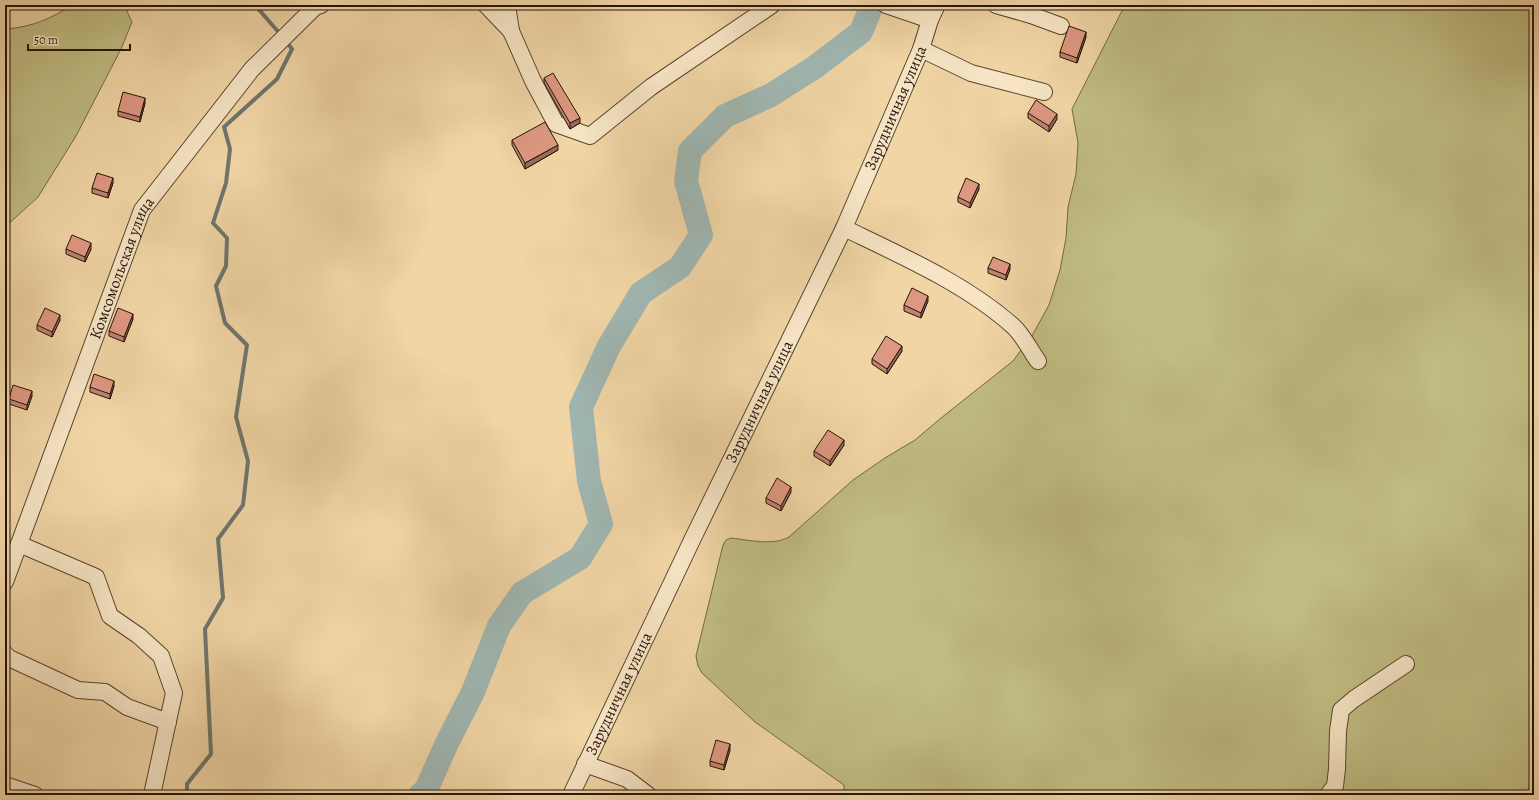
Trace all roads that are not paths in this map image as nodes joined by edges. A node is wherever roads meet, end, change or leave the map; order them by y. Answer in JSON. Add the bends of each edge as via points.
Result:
{"nodes":[{"id":1,"x":321,"y":5,"type":"edge"},
{"id":2,"x":486,"y":5,"type":"edge"},
{"id":3,"x":507,"y":5,"type":"edge"},
{"id":4,"x":772,"y":5,"type":"edge"},
{"id":5,"x":886,"y":5,"type":"edge"},
{"id":6,"x":937,"y":5,"type":"edge"},
{"id":7,"x":996,"y":5,"type":"edge"},
{"id":8,"x":930,"y":20,"type":"junction"},
{"id":9,"x":1061,"y":26,"type":"dead end"},
{"id":10,"x":511,"y":31,"type":"junction"},
{"id":11,"x":920,"y":49,"type":"junction"},
{"id":12,"x":1044,"y":92,"type":"dead end"},
{"id":13,"x":844,"y":228,"type":"junction"},
{"id":14,"x":1038,"y":361,"type":"dead end"},
{"id":15,"x":19,"y":544,"type":"junction"},
{"id":16,"x":5,"y":582,"type":"edge"},
{"id":17,"x":5,"y":654,"type":"edge"},
{"id":18,"x":1406,"y":664,"type":"dead end"},
{"id":19,"x":168,"y":722,"type":"junction"},
{"id":20,"x":585,"y":764,"type":"junction"},
{"id":21,"x":5,"y":785,"type":"edge"},
{"id":22,"x":36,"y":795,"type":"edge"},
{"id":23,"x":152,"y":795,"type":"edge"},
{"id":24,"x":571,"y":795,"type":"edge"},
{"id":25,"x":648,"y":795,"type":"edge"},
{"id":26,"x":1328,"y":795,"type":"edge"}],
"edges":[{"from":1,"to":15,"type":"street","name":"Комсомольская улица","via":[[315,7],[252,69],[142,210]]},
{"from":2,"to":10,"type":"street"},
{"from":3,"to":10,"type":"street"},
{"from":4,"to":10,"type":"street","via":[[651,87],[590,136],[556,124]]},
{"from":5,"to":8,"type":"street"},
{"from":6,"to":8,"type":"street","name":"Зарудничная улица"},
{"from":7,"to":9,"type":"street"},
{"from":8,"to":11,"type":"street","name":"Зарудничная улица"},
{"from":11,"to":12,"type":"street","via":[[971,73]]},
{"from":11,"to":13,"type":"street","name":"Зарудничная улица"},
{"from":13,"to":14,"type":"street","via":[[939,276],[985,304],[1014,327]]},
{"from":13,"to":20,"type":"street","name":"Зарудничная улица"},
{"from":15,"to":16,"type":"street","name":"Комсомольская улица"},
{"from":15,"to":19,"type":"street","via":[[96,577],[110,616],[162,656],[174,693]]},
{"from":17,"to":19,"type":"street","via":[[78,690],[106,692],[127,707]]},
{"from":18,"to":26,"type":"street","via":[[1341,710],[1335,786]]},
{"from":19,"to":23,"type":"street"},
{"from":20,"to":24,"type":"street","name":"Зарудничная улица"},
{"from":20,"to":25,"type":"street","via":[[627,779]]},
{"from":21,"to":22,"type":"street"}]}
